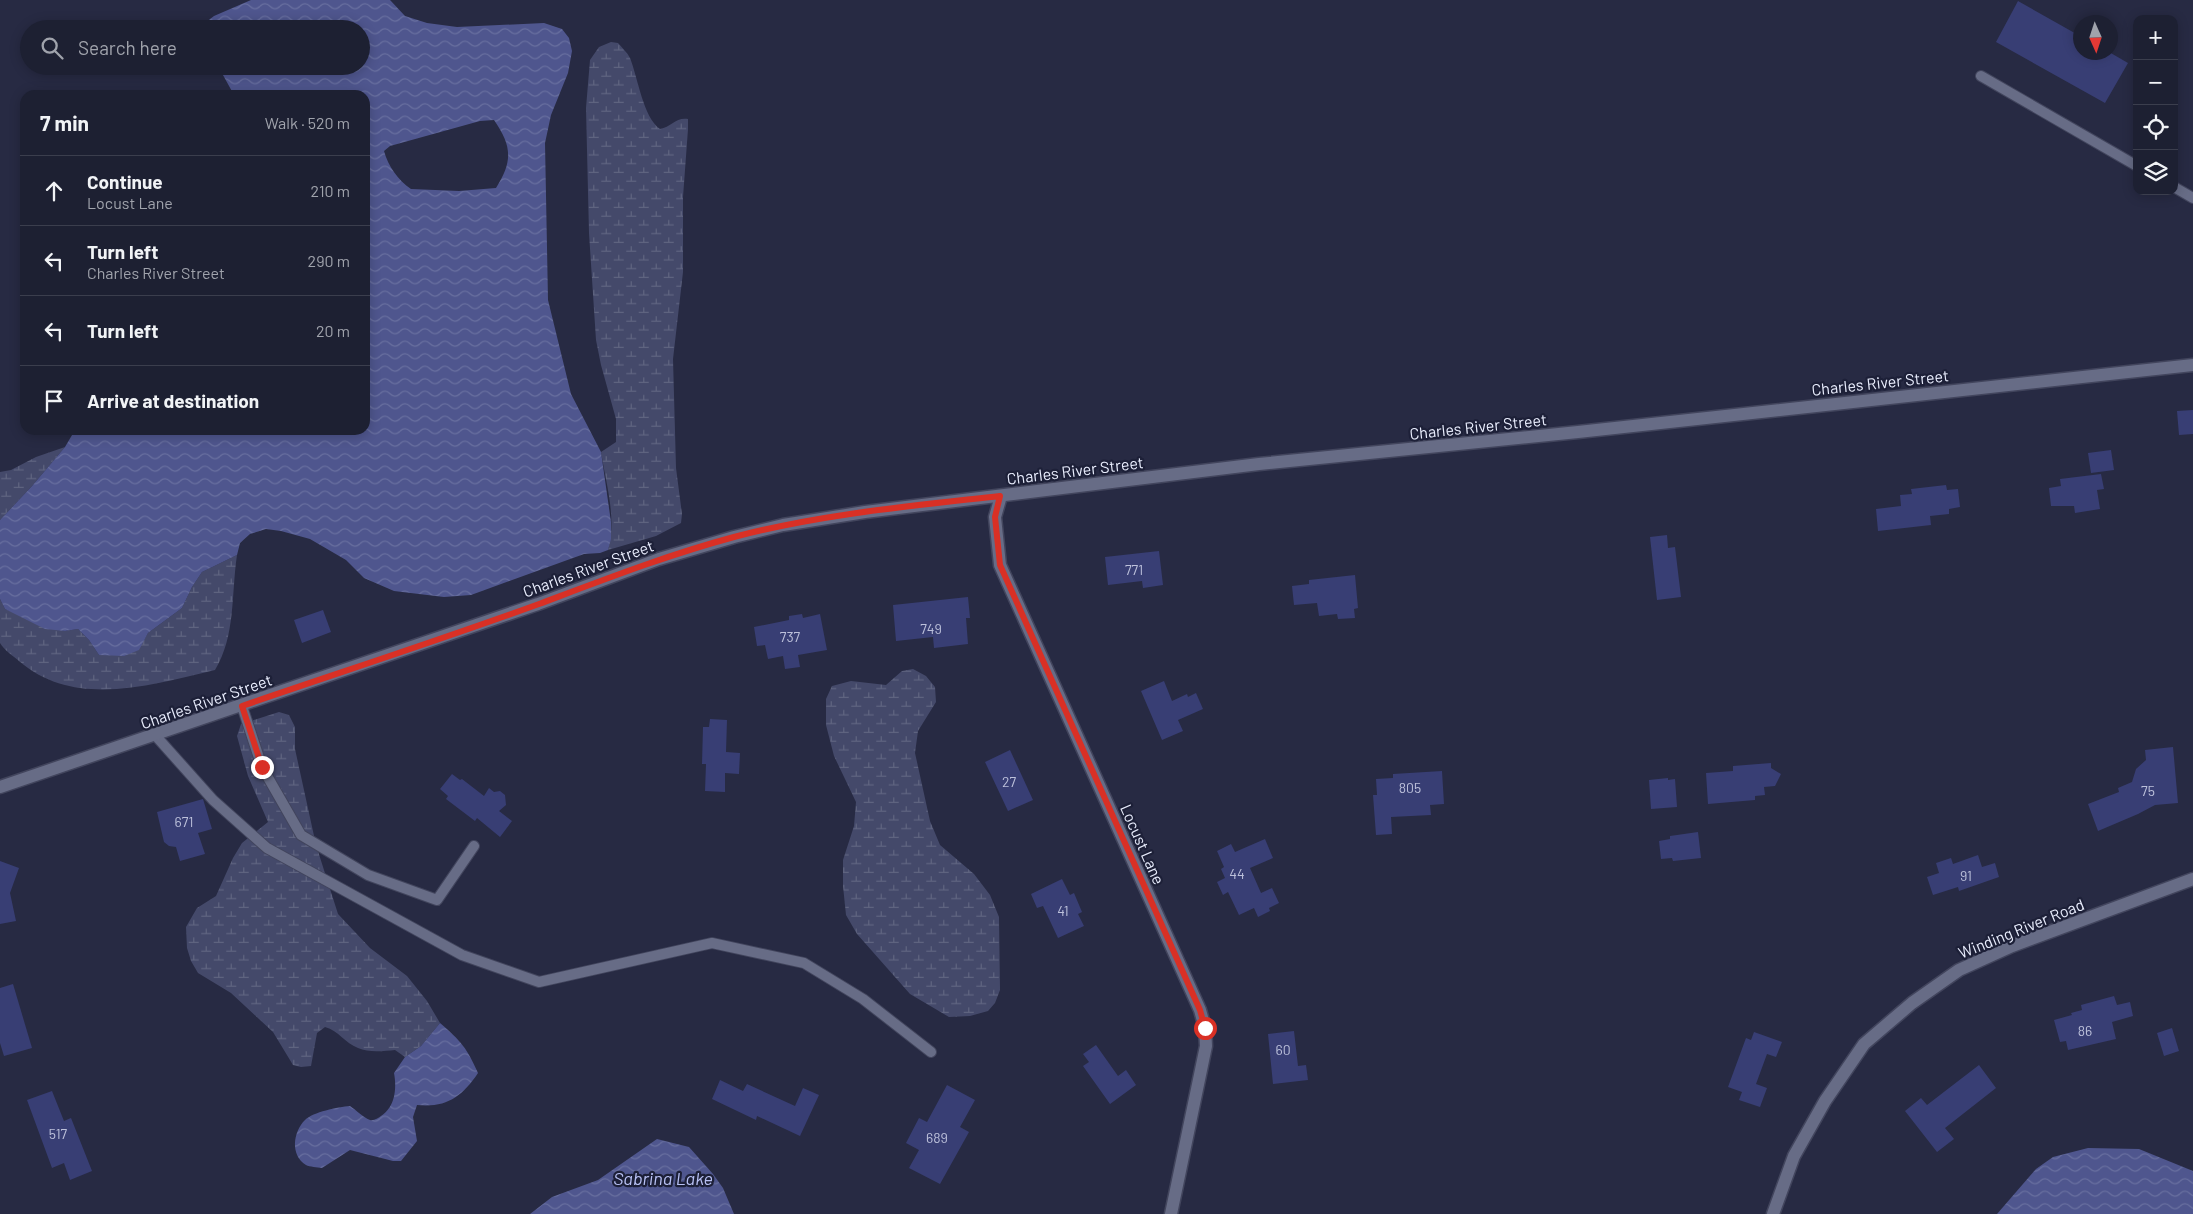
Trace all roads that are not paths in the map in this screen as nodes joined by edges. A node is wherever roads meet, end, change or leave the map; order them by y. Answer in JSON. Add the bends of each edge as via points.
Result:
{"nodes":[{"id":1,"x":1981,"y":76,"type":"dead end"},
{"id":2,"x":2133,"y":164,"type":"edge"},
{"id":3,"x":2178,"y":189,"type":"edge"},
{"id":4,"x":2193,"y":198,"type":"edge"},
{"id":5,"x":2193,"y":365,"type":"edge"},
{"id":6,"x":1000,"y":496,"type":"junction"},
{"id":7,"x":242,"y":706,"type":"junction"},
{"id":8,"x":155,"y":735,"type":"junction"},
{"id":9,"x":0,"y":787,"type":"edge"},
{"id":10,"x":474,"y":846,"type":"dead end"},
{"id":11,"x":2193,"y":879,"type":"edge"},
{"id":12,"x":931,"y":1052,"type":"dead end"},
{"id":13,"x":1171,"y":1214,"type":"edge"},
{"id":14,"x":1773,"y":1214,"type":"edge"}],
"edges":[{"from":1,"to":2,"type":"lane"},
{"from":3,"to":4,"type":"lane"},
{"from":5,"to":6,"type":"street","name":"Charles River Street","via":[[1259,464]]},
{"from":6,"to":7,"type":"street","name":"Charles River Street","via":[[865,512],[783,525],[734,537],[647,563]]},
{"from":6,"to":13,"type":"street","name":"Locust Lane","via":[[995,517],[1000,565],[1200,1010],[1205,1028],[1206,1046]]},
{"from":7,"to":8,"type":"street","name":"Charles River Street"},
{"from":7,"to":10,"type":"lane","via":[[262,767],[301,835],[368,876],[437,900]]},
{"from":8,"to":9,"type":"street","name":"Charles River Street"},
{"from":8,"to":12,"type":"lane","via":[[213,800],[267,848],[462,955],[539,982],[712,943],[804,963],[863,999]]},
{"from":11,"to":14,"type":"street","name":"Winding River Road","via":[[2012,946],[1959,970],[1912,1003],[1864,1044],[1825,1101],[1794,1156]]}]}
